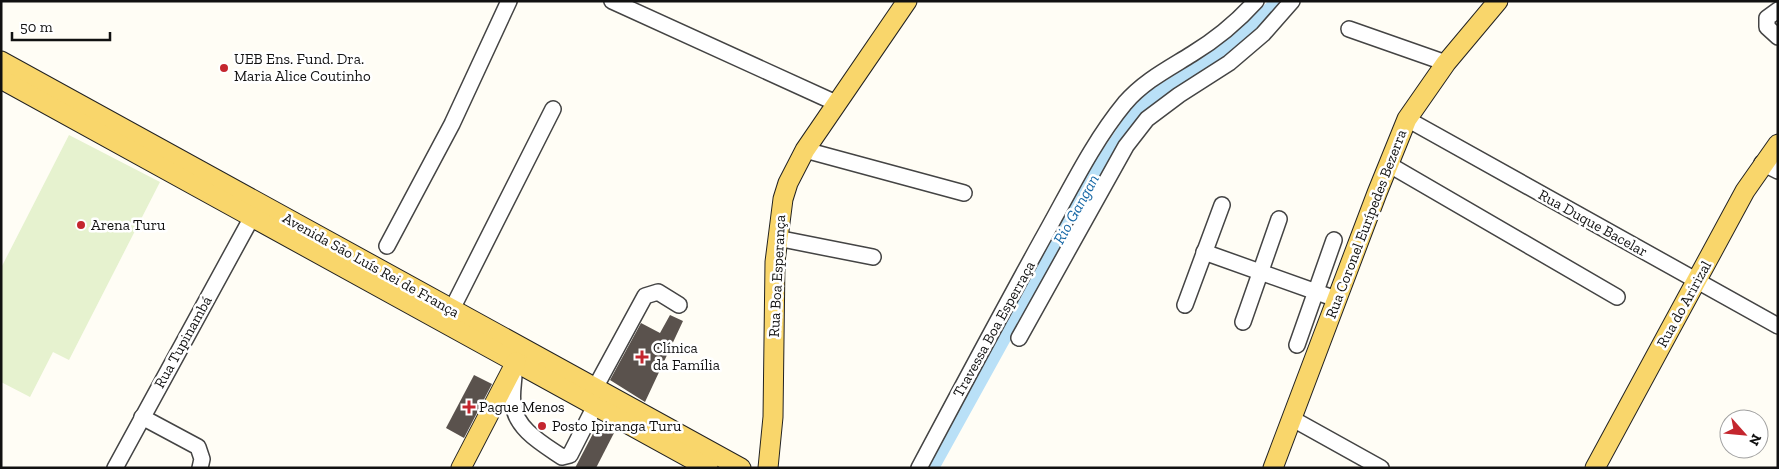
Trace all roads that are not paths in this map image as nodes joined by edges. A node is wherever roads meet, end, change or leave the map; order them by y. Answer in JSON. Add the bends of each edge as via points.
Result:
{"nodes":[{"id":1,"x":510,"y":1,"type":"edge"},
{"id":2,"x":612,"y":1,"type":"edge"},
{"id":3,"x":907,"y":1,"type":"edge"},
{"id":4,"x":1256,"y":1,"type":"edge"},
{"id":5,"x":1292,"y":1,"type":"edge"},
{"id":6,"x":1498,"y":1,"type":"edge"},
{"id":7,"x":1778,"y":10,"type":"edge"},
{"id":8,"x":1349,"y":29,"type":"dead end"},
{"id":9,"x":1778,"y":37,"type":"edge"},
{"id":10,"x":1,"y":61,"type":"edge"},
{"id":11,"x":1446,"y":63,"type":"junction"},
{"id":12,"x":1,"y":78,"type":"edge"},
{"id":13,"x":836,"y":103,"type":"junction"},
{"id":14,"x":554,"y":109,"type":"dead end"},
{"id":15,"x":1407,"y":119,"type":"junction"},
{"id":16,"x":1778,"y":144,"type":"edge"},
{"id":17,"x":805,"y":150,"type":"junction"},
{"id":18,"x":1388,"y":164,"type":"junction"},
{"id":19,"x":1770,"y":167,"type":"edge"},
{"id":20,"x":964,"y":193,"type":"dead end"},
{"id":21,"x":1222,"y":205,"type":"dead end"},
{"id":22,"x":252,"y":217,"type":"junction"},
{"id":23,"x":1279,"y":219,"type":"dead end"},
{"id":24,"x":777,"y":238,"type":"junction"},
{"id":25,"x":1334,"y":240,"type":"dead end"},
{"id":26,"x":387,"y":246,"type":"dead end"},
{"id":27,"x":1204,"y":252,"type":"junction"},
{"id":28,"x":873,"y":256,"type":"dead end"},
{"id":29,"x":1260,"y":272,"type":"junction"},
{"id":30,"x":1697,"y":281,"type":"junction"},
{"id":31,"x":1315,"y":292,"type":"junction"},
{"id":32,"x":1617,"y":297,"type":"dead end"},
{"id":33,"x":1336,"y":300,"type":"junction"},
{"id":34,"x":679,"y":305,"type":"dead end"},
{"id":35,"x":1185,"y":305,"type":"dead end"},
{"id":36,"x":452,"y":309,"type":"junction"},
{"id":37,"x":1242,"y":322,"type":"dead end"},
{"id":38,"x":1778,"y":326,"type":"edge"},
{"id":39,"x":1019,"y":338,"type":"dead end"},
{"id":40,"x":1297,"y":345,"type":"dead end"},
{"id":41,"x":515,"y":365,"type":"junction"},
{"id":42,"x":595,"y":397,"type":"junction"},
{"id":43,"x":142,"y":417,"type":"junction"},
{"id":44,"x":1291,"y":418,"type":"junction"},
{"id":45,"x":115,"y":468,"type":"edge"},
{"id":46,"x":200,"y":468,"type":"edge"},
{"id":47,"x":461,"y":468,"type":"edge"},
{"id":48,"x":708,"y":468,"type":"edge"},
{"id":49,"x":741,"y":468,"type":"edge"},
{"id":50,"x":768,"y":468,"type":"edge"},
{"id":51,"x":919,"y":468,"type":"edge"},
{"id":52,"x":1273,"y":468,"type":"edge"},
{"id":53,"x":1381,"y":468,"type":"edge"},
{"id":54,"x":1595,"y":468,"type":"edge"}],
"edges":[{"from":1,"to":26,"type":"street","via":[[452,124]]},
{"from":2,"to":13,"type":"street"},
{"from":3,"to":13,"type":"main road","name":"Rua Boa Esperança"},
{"from":4,"to":51,"type":"street","name":"Travessa Boa Esperraça","via":[[1200,49],[1136,91],[1109,124],[1024,272]]},
{"from":5,"to":39,"type":"street","via":[[1263,34],[1228,63],[1147,119],[1126,146]]},
{"from":6,"to":11,"type":"main road","name":"Rua Coronel Eurípedes Bezerra"},
{"from":7,"to":9,"type":"street","via":[[1767,18],[1767,27]]},
{"from":8,"to":11,"type":"street"},
{"from":10,"to":36,"type":"main road","name":"Avenida São Luís Rei de França"},
{"from":11,"to":15,"type":"main road","name":"Rua Coronel Eurípedes Bezerra"},
{"from":12,"to":22,"type":"main road","name":"Avenida São Luís Rei de França"},
{"from":13,"to":17,"type":"main road","name":"Rua Boa Esperança"},
{"from":14,"to":36,"type":"street"},
{"from":15,"to":18,"type":"main road","name":"Rua Coronel Eurípedes Bezerra"},
{"from":15,"to":30,"type":"street","name":"Rua Duque Bacelar"},
{"from":16,"to":19,"type":"main road","name":"Rua do Aririzal"},
{"from":17,"to":20,"type":"street"},
{"from":17,"to":24,"type":"main road","name":"Rua Boa Esperança","via":[[788,182]]},
{"from":18,"to":32,"type":"street"},
{"from":18,"to":33,"type":"main road","name":"Rua Coronel Eurípedes Bezerra"},
{"from":19,"to":30,"type":"main road","name":"Rua do Aririzal"},
{"from":21,"to":27,"type":"street"},
{"from":22,"to":41,"type":"main road","name":"Avenida São Luís Rei de França"},
{"from":22,"to":43,"type":"street","name":"Rua Tupinambá"},
{"from":23,"to":29,"type":"street"},
{"from":24,"to":28,"type":"street"},
{"from":24,"to":50,"type":"main road","name":"Rua Boa Esperança","via":[[773,416]]},
{"from":25,"to":31,"type":"street"},
{"from":27,"to":29,"type":"street"},
{"from":27,"to":35,"type":"street"},
{"from":29,"to":31,"type":"street"},
{"from":29,"to":37,"type":"street"},
{"from":30,"to":38,"type":"street","name":"Rua Duque Bacelar"},
{"from":30,"to":54,"type":"main road","name":"Rua do Aririzal"},
{"from":31,"to":33,"type":"street"},
{"from":31,"to":40,"type":"street"},
{"from":33,"to":44,"type":"main road","name":"Rua Coronel Eurípedes Bezerra"},
{"from":34,"to":42,"type":"street","via":[[658,292],[645,296]]},
{"from":36,"to":42,"type":"main road","name":"Avenida São Luís Rei de França"},
{"from":41,"to":42,"type":"main road","name":"Avenida São Luís Rei de França"},
{"from":41,"to":42,"type":"street","via":[[512,403],[517,417],[529,433],[562,457],[570,455]]},
{"from":41,"to":47,"type":"main road"},
{"from":42,"to":48,"type":"main road","name":"Avenida São Luís Rei de França"},
{"from":42,"to":49,"type":"main road","name":"Avenida São Luís Rei de França"},
{"from":43,"to":45,"type":"street","name":"Rua Tupinambá"},
{"from":43,"to":46,"type":"street","via":[[198,447],[202,459]]},
{"from":44,"to":52,"type":"main road","name":"Rua Coronel Eurípedes Bezerra"},
{"from":44,"to":53,"type":"street"}]}
